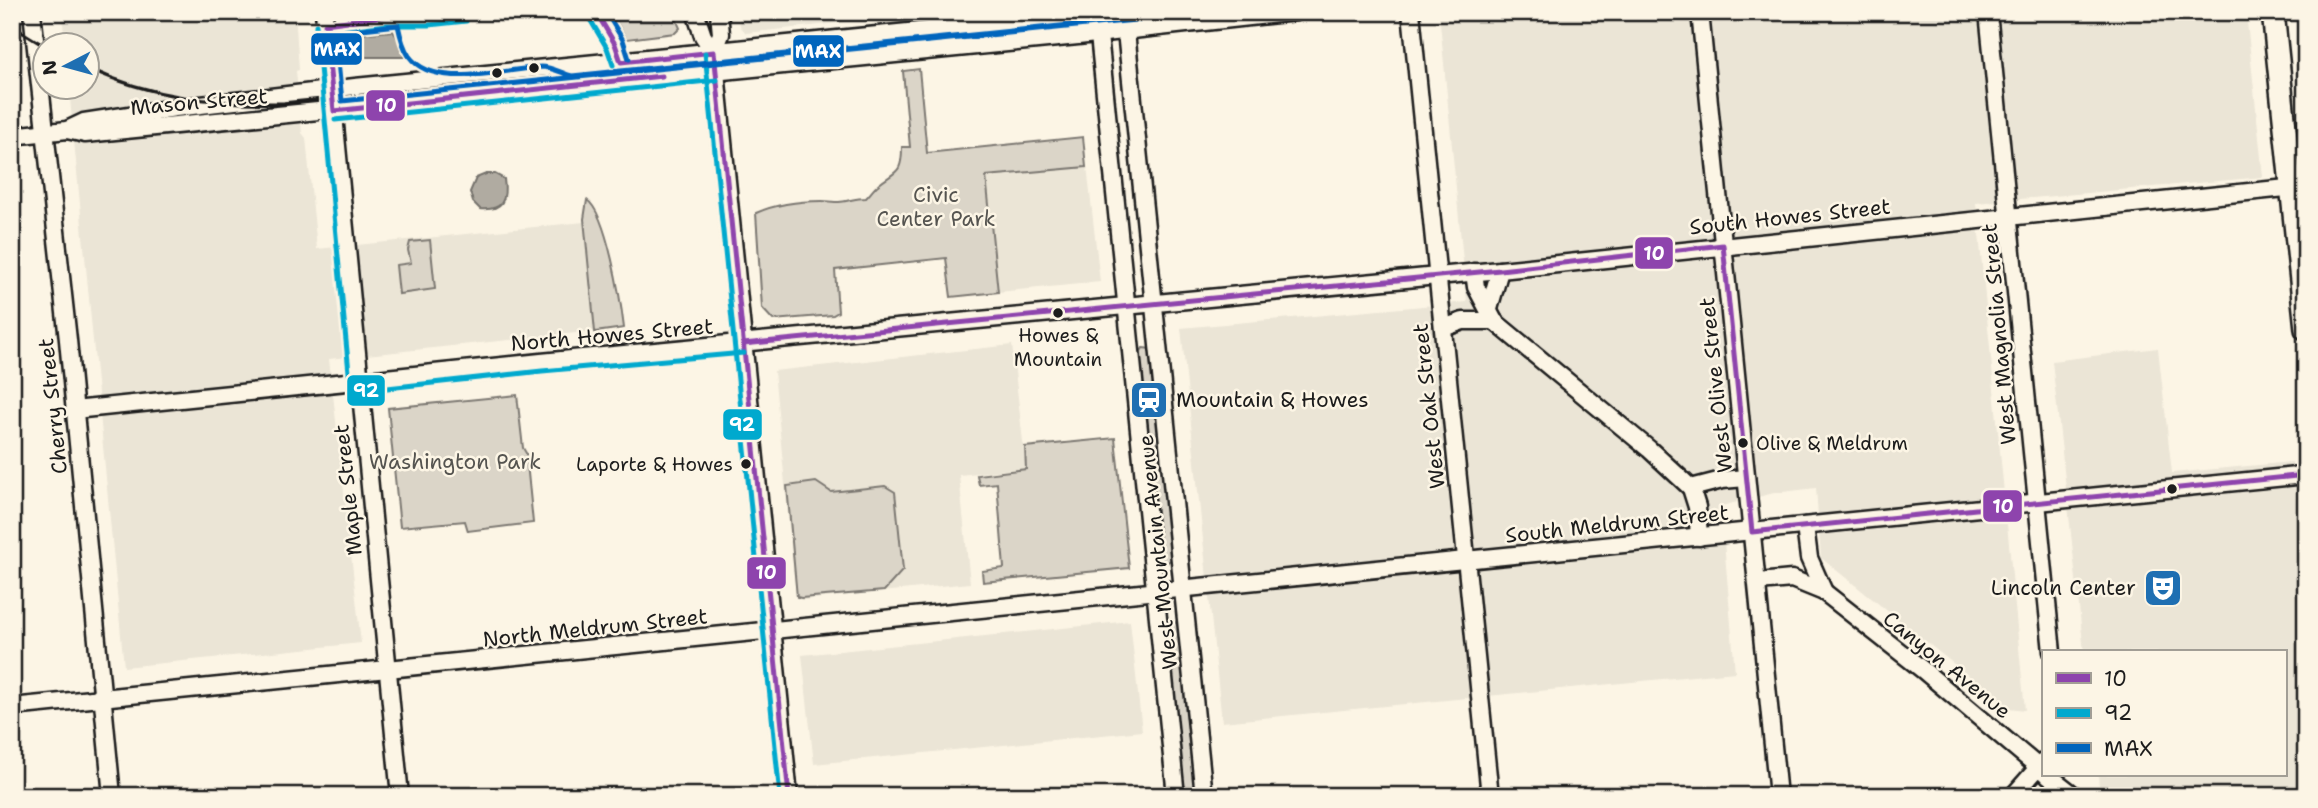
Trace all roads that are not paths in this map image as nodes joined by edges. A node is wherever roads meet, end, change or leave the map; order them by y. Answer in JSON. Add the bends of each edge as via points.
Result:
{"nodes":[{"id":1,"x":32,"y":12,"type":"edge"},
{"id":2,"x":324,"y":12,"type":"edge"},
{"id":3,"x":695,"y":12,"type":"edge"},
{"id":4,"x":719,"y":12,"type":"edge"},
{"id":5,"x":1124,"y":12,"type":"edge"},
{"id":6,"x":1296,"y":12,"type":"edge"},
{"id":7,"x":1411,"y":12,"type":"edge"},
{"id":8,"x":1700,"y":12,"type":"edge"},
{"id":9,"x":1988,"y":12,"type":"edge"},
{"id":10,"x":2273,"y":12,"type":"edge"},
{"id":11,"x":1101,"y":13,"type":"edge"},
{"id":12,"x":1126,"y":30,"type":"junction"},
{"id":13,"x":1099,"y":34,"type":"junction"},
{"id":14,"x":714,"y":52,"type":"junction"},
{"id":15,"x":716,"y":71,"type":"junction"},
{"id":16,"x":332,"y":90,"type":"junction"},
{"id":17,"x":334,"y":111,"type":"junction"},
{"id":18,"x":67,"y":130,"type":"junction"},
{"id":19,"x":44,"y":132,"type":"junction"},
{"id":20,"x":12,"y":135,"type":"edge"},
{"id":21,"x":2299,"y":187,"type":"edge"},
{"id":22,"x":2009,"y":216,"type":"junction"},
{"id":23,"x":1723,"y":245,"type":"junction"},
{"id":24,"x":1500,"y":270,"type":"junction"},
{"id":25,"x":1474,"y":272,"type":"junction"},
{"id":26,"x":1437,"y":276,"type":"junction"},
{"id":27,"x":1153,"y":303,"type":"junction"},
{"id":28,"x":1128,"y":305,"type":"junction"},
{"id":29,"x":1491,"y":315,"type":"junction"},
{"id":30,"x":1443,"y":328,"type":"junction"},
{"id":31,"x":2306,"y":329,"type":"edge"},
{"id":32,"x":743,"y":344,"type":"junction"},
{"id":33,"x":359,"y":382,"type":"junction"},
{"id":34,"x":75,"y":410,"type":"junction"},
{"id":35,"x":2306,"y":475,"type":"edge"},
{"id":36,"x":1746,"y":478,"type":"junction"},
{"id":37,"x":1691,"y":488,"type":"junction"},
{"id":38,"x":2036,"y":503,"type":"junction"},
{"id":39,"x":1805,"y":526,"type":"junction"},
{"id":40,"x":1752,"y":532,"type":"junction"},
{"id":41,"x":1699,"y":537,"type":"junction"},
{"id":42,"x":1466,"y":560,"type":"junction"},
{"id":43,"x":1758,"y":582,"type":"junction"},
{"id":44,"x":1183,"y":589,"type":"junction"},
{"id":45,"x":1156,"y":592,"type":"junction"},
{"id":46,"x":1824,"y":592,"type":"junction"},
{"id":47,"x":772,"y":630,"type":"junction"},
{"id":48,"x":2052,"y":650,"type":"edge"},
{"id":49,"x":388,"y":669,"type":"junction"},
{"id":50,"x":102,"y":699,"type":"junction"},
{"id":51,"x":12,"y":706,"type":"edge"},
{"id":52,"x":2042,"y":768,"type":"edge"},
{"id":53,"x":2042,"y":770,"type":"edge"},
{"id":54,"x":2051,"y":776,"type":"edge"},
{"id":55,"x":112,"y":796,"type":"edge"},
{"id":56,"x":400,"y":796,"type":"edge"},
{"id":57,"x":789,"y":796,"type":"edge"},
{"id":58,"x":1176,"y":796,"type":"edge"},
{"id":59,"x":1204,"y":796,"type":"edge"},
{"id":60,"x":1490,"y":796,"type":"edge"},
{"id":61,"x":1778,"y":796,"type":"edge"},
{"id":62,"x":2013,"y":796,"type":"edge"},
{"id":63,"x":2075,"y":796,"type":"edge"}],
"edges":[{"from":1,"to":19,"type":"street","name":"Cherry Street"},
{"from":2,"to":16,"type":"street","name":"Maple Street"},
{"from":3,"to":14,"type":"street","via":[[702,36]]},
{"from":4,"to":14,"type":"street","via":[[721,34]]},
{"from":5,"to":12,"type":"street","name":"West Mountain Avenue"},
{"from":6,"to":12,"type":"street","name":"Mason Street"},
{"from":7,"to":26,"type":"street","name":"West Oak Street"},
{"from":8,"to":23,"type":"street","name":"West Olive Street"},
{"from":9,"to":22,"type":"street","name":"West Magnolia Street"},
{"from":10,"to":21,"type":"main road"},
{"from":11,"to":13,"type":"street","name":"West Mountain Avenue"},
{"from":11,"to":14,"type":"street","name":"Mason Street"},
{"from":12,"to":13,"type":"street","name":"Mason Street"},
{"from":12,"to":27,"type":"street","name":"West Mountain Avenue"},
{"from":13,"to":15,"type":"street","name":"Mason Street"},
{"from":13,"to":28,"type":"street","name":"West Mountain Avenue"},
{"from":14,"to":15,"type":"street"},
{"from":14,"to":16,"type":"street","name":"Mason Street"},
{"from":15,"to":17,"type":"street","name":"Mason Street"},
{"from":15,"to":32,"type":"street"},
{"from":16,"to":17,"type":"street","name":"Maple Street"},
{"from":16,"to":18,"type":"street","name":"Mason Street","via":[[176,108],[84,122]]},
{"from":17,"to":18,"type":"street","name":"Mason Street","via":[[85,134]]},
{"from":17,"to":33,"type":"street","name":"Maple Street"},
{"from":18,"to":19,"type":"street","name":"Mason Street"},
{"from":19,"to":20,"type":"street","name":"Mason Street"},
{"from":19,"to":34,"type":"street","name":"Cherry Street"},
{"from":21,"to":22,"type":"street","name":"South Howes Street"},
{"from":21,"to":31,"type":"main road"},
{"from":22,"to":23,"type":"street","name":"South Howes Street"},
{"from":22,"to":38,"type":"street","name":"West Magnolia Street"},
{"from":23,"to":24,"type":"street","name":"South Howes Street"},
{"from":23,"to":36,"type":"street","name":"West Olive Street"},
{"from":24,"to":25,"type":"street","name":"South Howes Street"},
{"from":24,"to":29,"type":"street"},
{"from":25,"to":26,"type":"street","name":"South Howes Street"},
{"from":25,"to":29,"type":"street","via":[[1476,287]]},
{"from":26,"to":27,"type":"street","name":"South Howes Street"},
{"from":26,"to":30,"type":"street","name":"West Oak Street"},
{"from":27,"to":28,"type":"street","name":"North Howes Street"},
{"from":27,"to":44,"type":"street","name":"West Mountain Avenue"},
{"from":28,"to":32,"type":"street","name":"North Howes Street"},
{"from":28,"to":45,"type":"street","name":"West Mountain Avenue"},
{"from":29,"to":30,"type":"street"},
{"from":29,"to":37,"type":"street"},
{"from":30,"to":42,"type":"street","name":"West Oak Street"},
{"from":32,"to":33,"type":"street","name":"North Howes Street"},
{"from":32,"to":47,"type":"street"},
{"from":33,"to":34,"type":"street","name":"North Howes Street"},
{"from":33,"to":49,"type":"street","name":"Maple Street"},
{"from":34,"to":50,"type":"street","name":"Cherry Street"},
{"from":35,"to":38,"type":"street","name":"South Meldrum Street"},
{"from":36,"to":37,"type":"street"},
{"from":36,"to":40,"type":"street","name":"West Olive Street"},
{"from":37,"to":41,"type":"street"},
{"from":38,"to":39,"type":"street","name":"South Meldrum Street"},
{"from":38,"to":48,"type":"street","name":"West Magnolia Street"},
{"from":39,"to":40,"type":"street","name":"South Meldrum Street"},
{"from":39,"to":46,"type":"street","name":"Canyon Avenue","via":[[1809,558]]},
{"from":40,"to":41,"type":"street","name":"South Meldrum Street"},
{"from":40,"to":43,"type":"street","name":"West Olive Street"},
{"from":41,"to":42,"type":"street","name":"South Meldrum Street"},
{"from":42,"to":44,"type":"street","name":"South Meldrum Street"},
{"from":42,"to":60,"type":"street","name":"West Oak Street"},
{"from":43,"to":46,"type":"street","name":"Canyon Avenue","via":[[1792,579]]},
{"from":43,"to":61,"type":"street","name":"West Olive Street"},
{"from":44,"to":45,"type":"street","name":"North Meldrum Street"},
{"from":44,"to":59,"type":"street","name":"West Mountain Avenue"},
{"from":45,"to":47,"type":"street","name":"North Meldrum Street"},
{"from":45,"to":58,"type":"street","name":"West Mountain Avenue"},
{"from":46,"to":52,"type":"street","name":"Canyon Avenue"},
{"from":47,"to":49,"type":"street","name":"North Meldrum Street"},
{"from":47,"to":57,"type":"street"},
{"from":49,"to":50,"type":"street","name":"North Meldrum Street"},
{"from":49,"to":56,"type":"street","name":"Maple Street"},
{"from":50,"to":51,"type":"street","name":"North Meldrum Street"},
{"from":50,"to":55,"type":"street","name":"Cherry Street"},
{"from":53,"to":62,"type":"street"},
{"from":54,"to":63,"type":"street","name":"Canyon Avenue"}]}
